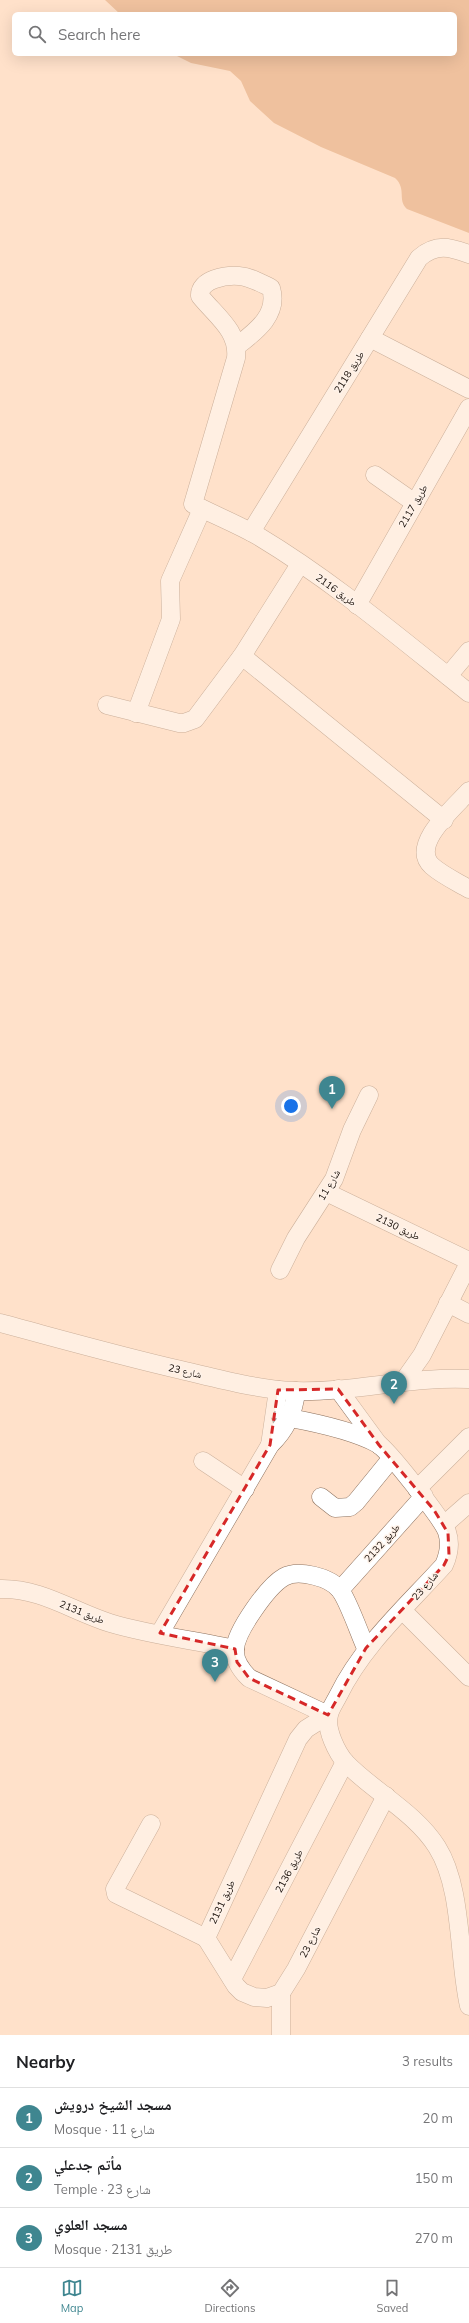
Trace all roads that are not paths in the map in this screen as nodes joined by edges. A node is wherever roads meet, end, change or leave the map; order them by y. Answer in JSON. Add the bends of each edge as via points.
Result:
{"nodes":[{"id":1,"x":469,"y":254,"type":"edge"},
{"id":2,"x":370,"y":338,"type":"junction"},
{"id":3,"x":237,"y":346,"type":"dead end"},
{"id":4,"x":469,"y":389,"type":"edge"},
{"id":5,"x":469,"y":408,"type":"edge"},
{"id":6,"x":375,"y":475,"type":"dead end"},
{"id":7,"x":415,"y":503,"type":"junction"},
{"id":8,"x":198,"y":506,"type":"junction"},
{"id":9,"x":251,"y":532,"type":"junction"},
{"id":10,"x":300,"y":564,"type":"junction"},
{"id":11,"x":357,"y":605,"type":"junction"},
{"id":12,"x":469,"y":651,"type":"edge"},
{"id":13,"x":242,"y":656,"type":"junction"},
{"id":14,"x":448,"y":676,"type":"junction"},
{"id":15,"x":469,"y":693,"type":"edge"},
{"id":16,"x":108,"y":706,"type":"dead end"},
{"id":17,"x":136,"y":713,"type":"junction"},
{"id":18,"x":469,"y":791,"type":"edge"},
{"id":19,"x":444,"y":820,"type":"junction"},
{"id":20,"x":469,"y":889,"type":"edge"},
{"id":21,"x":369,"y":1095,"type":"dead end"},
{"id":22,"x":326,"y":1192,"type":"junction"},
{"id":23,"x":469,"y":1262,"type":"edge"},
{"id":24,"x":280,"y":1270,"type":"dead end"},
{"id":25,"x":448,"y":1303,"type":"junction"},
{"id":26,"x":469,"y":1314,"type":"edge"},
{"id":27,"x":0,"y":1323,"type":"edge"},
{"id":28,"x":427,"y":1344,"type":"junction"},
{"id":29,"x":469,"y":1379,"type":"edge"},
{"id":30,"x":432,"y":1380,"type":"junction"},
{"id":31,"x":403,"y":1382,"type":"junction"},
{"id":32,"x":338,"y":1389,"type":"junction"},
{"id":33,"x":278,"y":1390,"type":"junction"},
{"id":34,"x":296,"y":1391,"type":"junction"},
{"id":35,"x":290,"y":1418,"type":"junction"},
{"id":36,"x":469,"y":1437,"type":"edge"},
{"id":37,"x":270,"y":1445,"type":"junction"},
{"id":38,"x":379,"y":1445,"type":"junction"},
{"id":39,"x":391,"y":1459,"type":"junction"},
{"id":40,"x":203,"y":1461,"type":"dead end"},
{"id":41,"x":245,"y":1489,"type":"junction"},
{"id":42,"x":420,"y":1493,"type":"junction"},
{"id":43,"x":321,"y":1497,"type":"dead end"},
{"id":44,"x":460,"y":1517,"type":"edge"},
{"id":45,"x":0,"y":1590,"type":"edge"},
{"id":46,"x":340,"y":1590,"type":"junction"},
{"id":47,"x":403,"y":1611,"type":"junction"},
{"id":48,"x":160,"y":1633,"type":"junction"},
{"id":49,"x":366,"y":1648,"type":"junction"},
{"id":50,"x":235,"y":1649,"type":"junction"},
{"id":51,"x":469,"y":1677,"type":"edge"},
{"id":52,"x":328,"y":1715,"type":"junction"},
{"id":53,"x":345,"y":1762,"type":"junction"},
{"id":54,"x":386,"y":1796,"type":"junction"},
{"id":55,"x":151,"y":1824,"type":"dead end"},
{"id":56,"x":206,"y":1938,"type":"junction"},
{"id":57,"x":465,"y":1948,"type":"edge"},
{"id":58,"x":232,"y":1979,"type":"junction"},
{"id":59,"x":281,"y":1993,"type":"junction"},
{"id":60,"x":469,"y":2006,"type":"edge"},
{"id":61,"x":281,"y":2035,"type":"edge"}],
"edges":[{"from":1,"to":2,"type":"street","name":"طريق 2118","via":[[441,247],[426,252],[419,258]]},
{"from":2,"to":4,"type":"street"},
{"from":2,"to":9,"type":"street","name":"طريق 2118"},
{"from":3,"to":8,"type":"street"},
{"from":5,"to":7,"type":"street","name":"طريق 2117"},
{"from":6,"to":7,"type":"street"},
{"from":7,"to":11,"type":"street","name":"طريق 2117"},
{"from":8,"to":9,"type":"street","name":"طريق 2116"},
{"from":8,"to":17,"type":"street","via":[[170,582],[171,619]]},
{"from":9,"to":10,"type":"street","name":"طريق 2116"},
{"from":10,"to":11,"type":"street","name":"طريق 2116"},
{"from":10,"to":13,"type":"street"},
{"from":11,"to":14,"type":"street","name":"طريق 2116"},
{"from":12,"to":14,"type":"street"},
{"from":13,"to":17,"type":"street","via":[[195,718],[184,723]]},
{"from":13,"to":19,"type":"street"},
{"from":14,"to":15,"type":"street","name":"طريق 2116"},
{"from":16,"to":17,"type":"street"},
{"from":18,"to":19,"type":"street"},
{"from":19,"to":20,"type":"street","via":[[427,840],[425,854],[432,866]]},
{"from":21,"to":22,"type":"street","name":"شارع 11","via":[[352,1130],[334,1179]]},
{"from":22,"to":23,"type":"street","name":"طريق 2130"},
{"from":22,"to":24,"type":"street","name":"شارع 11","via":[[296,1238]]},
{"from":23,"to":25,"type":"street","name":"طريق 2130"},
{"from":25,"to":26,"type":"street"},
{"from":25,"to":28,"type":"street","name":"طريق 2130"},
{"from":27,"to":33,"type":"street","name":"شارع 23","via":[[130,1358]]},
{"from":28,"to":30,"type":"street"},
{"from":28,"to":31,"type":"street","name":"طريق 2130","via":[[417,1364]]},
{"from":29,"to":30,"type":"street","name":"شارع 23"},
{"from":30,"to":31,"type":"street","name":"شارع 23"},
{"from":31,"to":32,"type":"street","name":"شارع 23"},
{"from":32,"to":34,"type":"street","name":"شارع 23"},
{"from":32,"to":38,"type":"street","name":"شارع 23"},
{"from":33,"to":34,"type":"street","name":"شارع 23"},
{"from":33,"to":37,"type":"street","one_way":true},
{"from":34,"to":35,"type":"street"},
{"from":35,"to":37,"type":"street"},
{"from":35,"to":38,"type":"street","via":[[324,1426]]},
{"from":36,"to":42,"type":"street"},
{"from":37,"to":41,"type":"street"},
{"from":38,"to":39,"type":"street","name":"شارع 23"},
{"from":39,"to":42,"type":"street","name":"شارع 23"},
{"from":39,"to":43,"type":"street","via":[[350,1507],[335,1508]]},
{"from":40,"to":41,"type":"street"},
{"from":41,"to":48,"type":"street"},
{"from":42,"to":44,"type":"street","name":"شارع 23"},
{"from":42,"to":46,"type":"street","name":"طريق 2132"},
{"from":44,"to":47,"type":"street","name":"شارع 23","via":[[448,1533],[449,1555],[444,1564]]},
{"from":45,"to":48,"type":"street","name":"طريق 2131","via":[[30,1591],[108,1622],[137,1631]]},
{"from":46,"to":49,"type":"street"},
{"from":46,"to":50,"type":"street","via":[[322,1578],[302,1573],[284,1577],[270,1589],[250,1615]]},
{"from":47,"to":49,"type":"street","name":"شارع 23"},
{"from":47,"to":51,"type":"street"},
{"from":48,"to":50,"type":"street","name":"طريق 2131"},
{"from":49,"to":52,"type":"street","name":"شارع 23"},
{"from":50,"to":52,"type":"street","via":[[237,1662],[250,1678]]},
{"from":52,"to":53,"type":"street","via":[[330,1732]]},
{"from":52,"to":56,"type":"street","name":"طريق 2131","via":[[306,1730],[298,1739]]},
{"from":53,"to":54,"type":"street"},
{"from":53,"to":58,"type":"street","name":"طريق 2136"},
{"from":54,"to":57,"type":"street","via":[[437,1846],[446,1866]]},
{"from":54,"to":59,"type":"street","name":"شارع 23"},
{"from":55,"to":56,"type":"street","via":[[114,1889],[116,1894]]},
{"from":56,"to":58,"type":"street"},
{"from":57,"to":60,"type":"street"},
{"from":58,"to":59,"type":"street","via":[[242,1992],[254,1997],[267,1998]]},
{"from":59,"to":61,"type":"street"}]}
